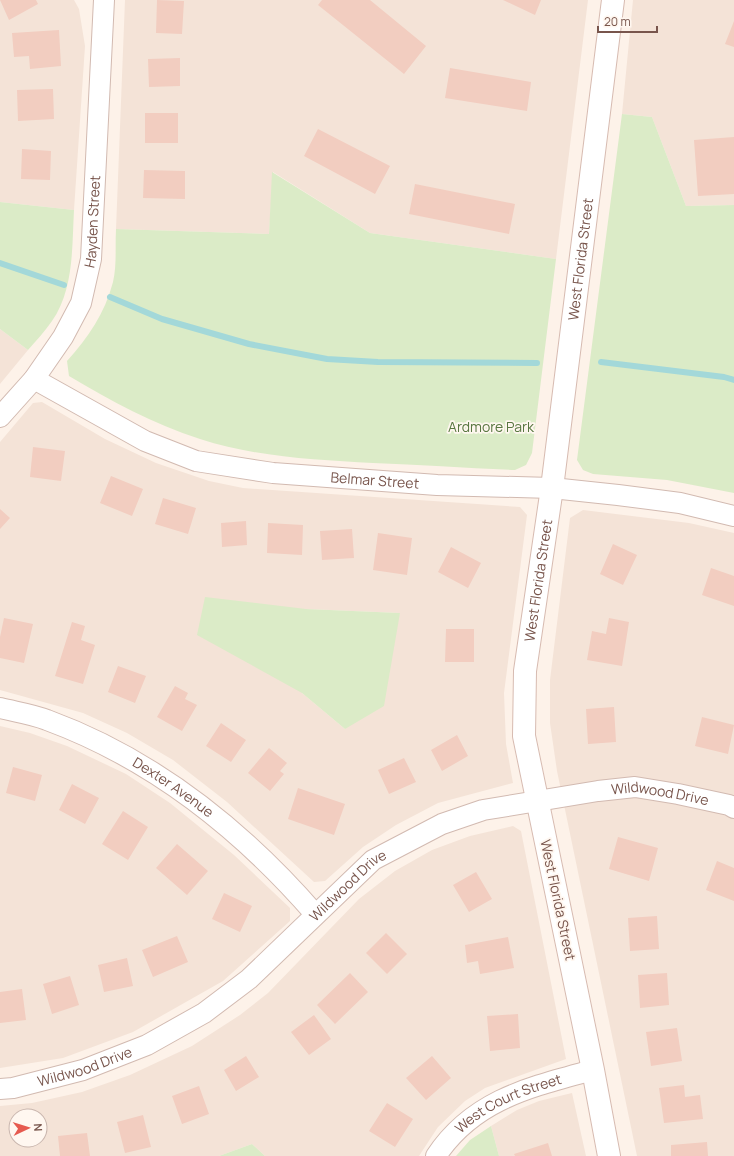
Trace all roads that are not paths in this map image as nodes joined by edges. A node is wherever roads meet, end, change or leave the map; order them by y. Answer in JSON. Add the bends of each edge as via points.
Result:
{"nodes":[{"id":1,"x":104,"y":0,"type":"edge"},
{"id":2,"x":613,"y":0,"type":"edge"},
{"id":3,"x":34,"y":379,"type":"junction"},
{"id":4,"x":0,"y":417,"type":"edge"},
{"id":5,"x":552,"y":488,"type":"junction"},
{"id":6,"x":734,"y":516,"type":"edge"},
{"id":7,"x":0,"y":708,"type":"edge"},
{"id":8,"x":537,"y":800,"type":"junction"},
{"id":9,"x":734,"y":808,"type":"edge"},
{"id":10,"x":315,"y":914,"type":"junction"},
{"id":11,"x":593,"y":1070,"type":"junction"},
{"id":12,"x":0,"y":1089,"type":"edge"},
{"id":13,"x":436,"y":1156,"type":"edge"},
{"id":14,"x":609,"y":1156,"type":"edge"}],
"edges":[{"from":1,"to":3,"type":"street","name":"Hayden Street","via":[[91,259],[81,303],[63,337]]},
{"from":2,"to":5,"type":"street","name":"West Florida Street"},
{"from":3,"to":4,"type":"street","name":"Hayden Street"},
{"from":3,"to":5,"type":"street","name":"Belmar Street","via":[[145,440],[196,461],[273,473],[437,485]]},
{"from":5,"to":6,"type":"street","name":"Belmar Street","via":[[680,503]]},
{"from":5,"to":8,"type":"street","name":"West Florida Street","via":[[525,671],[524,736]]},
{"from":7,"to":10,"type":"street","name":"Dexter Avenue","via":[[46,719],[109,746],[153,770],[247,843]]},
{"from":8,"to":9,"type":"street","name":"Wildwood Drive","via":[[635,787],[678,794]]},
{"from":8,"to":10,"type":"street","name":"Wildwood Drive","via":[[484,810],[442,824],[406,842],[373,860]]},
{"from":8,"to":11,"type":"street","name":"West Florida Street"},
{"from":10,"to":12,"type":"street","name":"Wildwood Drive","via":[[249,980],[204,1013],[147,1045],[83,1070]]},
{"from":11,"to":13,"type":"street","name":"West Court Street","via":[[522,1090],[498,1100],[467,1121]]},
{"from":11,"to":14,"type":"street","name":"West Florida Street"}]}
